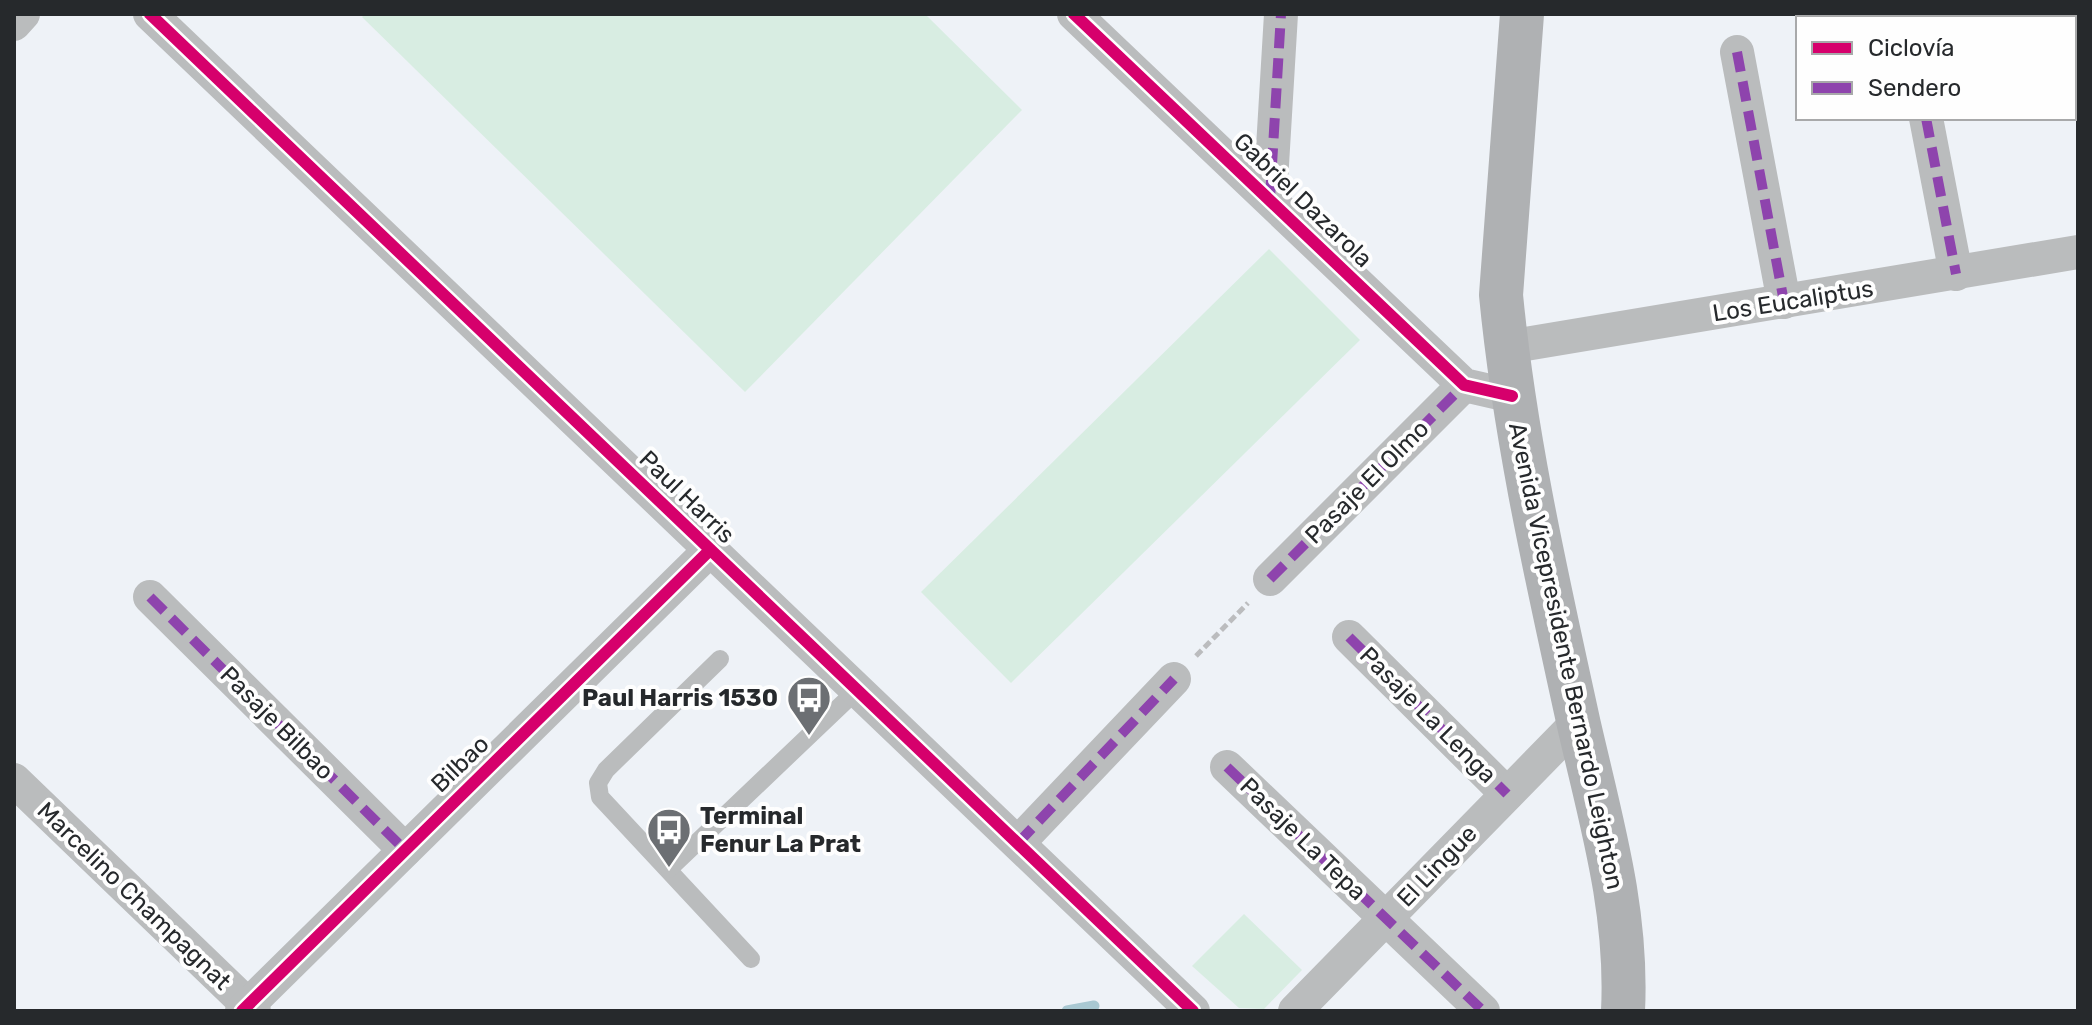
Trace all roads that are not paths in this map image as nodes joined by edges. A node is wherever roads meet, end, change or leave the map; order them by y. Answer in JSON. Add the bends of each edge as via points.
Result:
{"nodes":[{"id":1,"x":23,"y":14,"type":"edge"},
{"id":2,"x":150,"y":14,"type":"edge"},
{"id":3,"x":1074,"y":14,"type":"edge"},
{"id":4,"x":1281,"y":14,"type":"edge"},
{"id":5,"x":1522,"y":14,"type":"edge"},
{"id":6,"x":14,"y":24,"type":"edge"},
{"id":7,"x":1737,"y":52,"type":"dead end"},
{"id":8,"x":1926,"y":120,"type":"edge"},
{"id":9,"x":1270,"y":198,"type":"junction"},
{"id":10,"x":2078,"y":252,"type":"edge"},
{"id":11,"x":1956,"y":274,"type":"junction"},
{"id":12,"x":1784,"y":302,"type":"junction"},
{"id":13,"x":1507,"y":347,"type":"junction"},
{"id":14,"x":1464,"y":385,"type":"junction"},
{"id":15,"x":1512,"y":396,"type":"junction"},
{"id":16,"x":710,"y":550,"type":"junction"},
{"id":17,"x":1270,"y":579,"type":"road end"},
{"id":18,"x":150,"y":597,"type":"dead end"},
{"id":19,"x":1349,"y":637,"type":"dead end"},
{"id":20,"x":720,"y":659,"type":"dead end"},
{"id":21,"x":1174,"y":679,"type":"road end"},
{"id":22,"x":857,"y":690,"type":"junction"},
{"id":23,"x":1579,"y":721,"type":"junction"},
{"id":24,"x":1227,"y":767,"type":"dead end"},
{"id":25,"x":14,"y":780,"type":"edge"},
{"id":26,"x":1507,"y":794,"type":"junction"},
{"id":27,"x":1018,"y":843,"type":"junction"},
{"id":28,"x":405,"y":850,"type":"junction"},
{"id":29,"x":669,"y":869,"type":"junction"},
{"id":30,"x":1385,"y":918,"type":"junction"},
{"id":31,"x":751,"y":959,"type":"dead end"},
{"id":32,"x":248,"y":1009,"type":"edge"},
{"id":33,"x":1187,"y":1009,"type":"edge"},
{"id":34,"x":1295,"y":1011,"type":"edge"},
{"id":35,"x":1483,"y":1011,"type":"edge"},
{"id":36,"x":1623,"y":1011,"type":"edge"}],
"edges":[{"from":1,"to":6,"type":"street"},
{"from":2,"to":16,"type":"street","name":"Paul Harris"},
{"from":3,"to":9,"type":"street","name":"Gabriel Dazarola"},
{"from":4,"to":9,"type":"street"},
{"from":5,"to":13,"type":"main road","name":"Avenida Vicepresidente Bernardo Leighton","via":[[1501,295]]},
{"from":7,"to":12,"type":"street"},
{"from":8,"to":11,"type":"street"},
{"from":9,"to":14,"type":"street","name":"Gabriel Dazarola"},
{"from":10,"to":11,"type":"street","name":"Los Eucaliptus"},
{"from":11,"to":12,"type":"street","name":"Los Eucaliptus"},
{"from":12,"to":13,"type":"street","name":"Los Eucaliptus"},
{"from":13,"to":15,"type":"main road","name":"Avenida Vicepresidente Bernardo Leighton"},
{"from":14,"to":15,"type":"street"},
{"from":14,"to":17,"type":"street","name":"Pasaje El Olmo"},
{"from":15,"to":23,"type":"main road","name":"Avenida Vicepresidente Bernardo Leighton"},
{"from":16,"to":22,"type":"street","name":"Paul Harris"},
{"from":16,"to":28,"type":"street","name":"Bilbao"},
{"from":18,"to":28,"type":"street","name":"Pasaje Bilbao"},
{"from":19,"to":26,"type":"street","name":"Pasaje La Lenga"},
{"from":20,"to":29,"type":"lane","via":[[598,783],[600,797]]},
{"from":21,"to":27,"type":"street"},
{"from":22,"to":27,"type":"street","name":"Paul Harris"},
{"from":22,"to":29,"type":"lane"},
{"from":23,"to":26,"type":"street","name":"El Lingue"},
{"from":23,"to":36,"type":"main road","name":"Avenida Vicepresidente Bernardo Leighton","via":[[1614,877],[1626,958]]},
{"from":24,"to":30,"type":"street","name":"Pasaje La Tepa"},
{"from":25,"to":32,"type":"street","name":"Marcelino Champagnat"},
{"from":26,"to":30,"type":"street","name":"El Lingue"},
{"from":27,"to":33,"type":"street","name":"Paul Harris"},
{"from":28,"to":32,"type":"street","name":"Bilbao"},
{"from":29,"to":31,"type":"lane"},
{"from":30,"to":34,"type":"street","name":"El Lingue"},
{"from":30,"to":35,"type":"street","name":"Pasaje La Tepa"}]}
